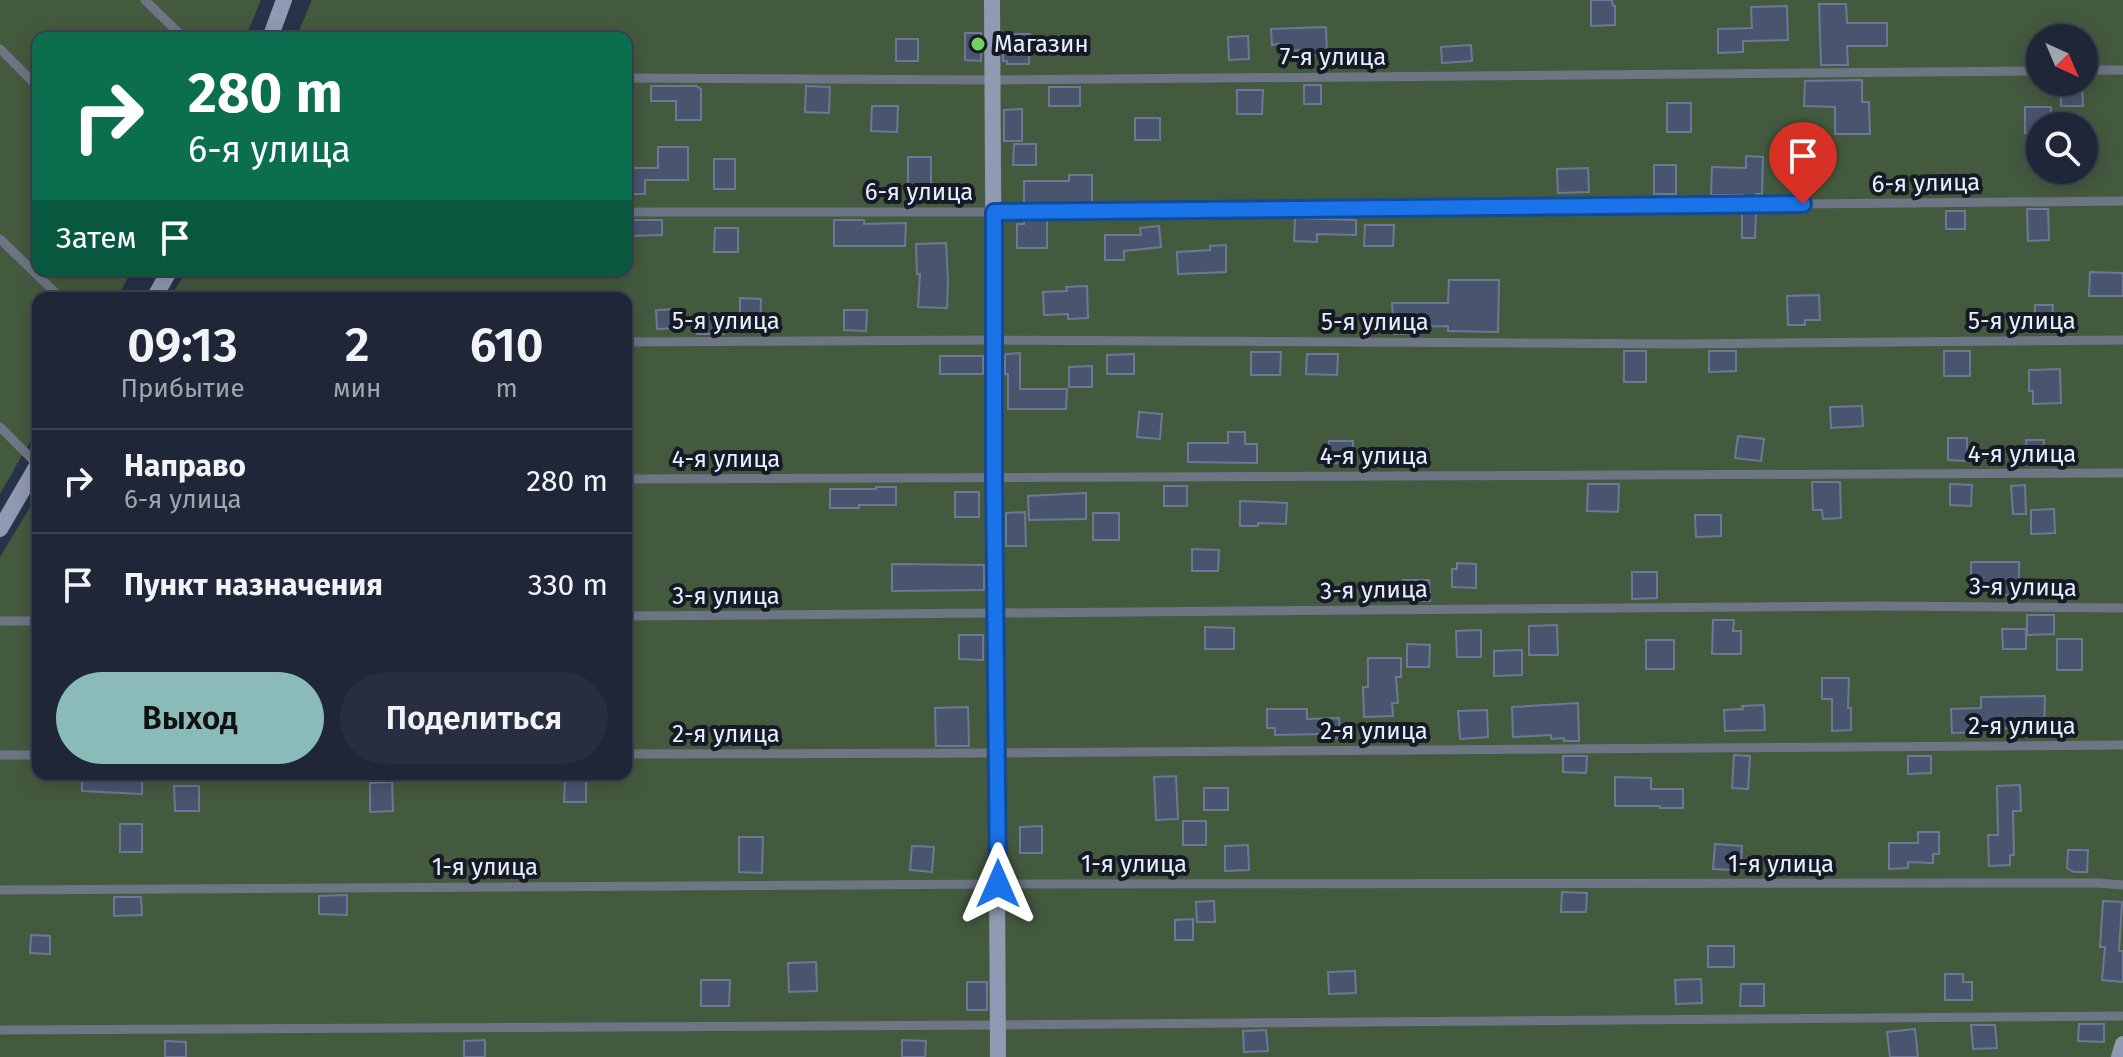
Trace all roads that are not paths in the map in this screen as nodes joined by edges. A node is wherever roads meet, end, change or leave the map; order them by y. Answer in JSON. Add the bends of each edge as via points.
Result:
{"nodes":[{"id":1,"x":145,"y":0,"type":"edge"},
{"id":2,"x":284,"y":0,"type":"edge"},
{"id":3,"x":992,"y":0,"type":"edge"},
{"id":4,"x":178,"y":32,"type":"edge"},
{"id":5,"x":272,"y":32,"type":"edge"},
{"id":6,"x":0,"y":49,"type":"edge"},
{"id":7,"x":2098,"y":70,"type":"edge"},
{"id":8,"x":2123,"y":70,"type":"edge"},
{"id":9,"x":2026,"y":71,"type":"edge"},
{"id":10,"x":632,"y":78,"type":"edge"},
{"id":11,"x":994,"y":80,"type":"junction"},
{"id":12,"x":32,"y":81,"type":"edge"},
{"id":13,"x":2123,"y":201,"type":"edge"},
{"id":14,"x":632,"y":212,"type":"edge"},
{"id":15,"x":994,"y":212,"type":"junction"},
{"id":16,"x":0,"y":239,"type":"edge"},
{"id":17,"x":32,"y":270,"type":"edge"},
{"id":18,"x":38,"y":276,"type":"edge"},
{"id":19,"x":55,"y":292,"type":"edge"},
{"id":20,"x":994,"y":340,"type":"junction"},
{"id":21,"x":2123,"y":340,"type":"edge"},
{"id":22,"x":632,"y":342,"type":"edge"},
{"id":23,"x":0,"y":427,"type":"edge"},
{"id":24,"x":32,"y":459,"type":"edge"},
{"id":25,"x":2123,"y":473,"type":"edge"},
{"id":26,"x":32,"y":475,"type":"edge"},
{"id":27,"x":994,"y":478,"type":"junction"},
{"id":28,"x":632,"y":479,"type":"edge"},
{"id":29,"x":0,"y":529,"type":"edge"},
{"id":30,"x":2123,"y":608,"type":"edge"},
{"id":31,"x":996,"y":614,"type":"junction"},
{"id":32,"x":632,"y":616,"type":"edge"},
{"id":33,"x":0,"y":621,"type":"edge"},
{"id":34,"x":32,"y":621,"type":"edge"},
{"id":35,"x":2123,"y":745,"type":"edge"},
{"id":36,"x":997,"y":753,"type":"junction"},
{"id":37,"x":632,"y":754,"type":"edge"},
{"id":38,"x":0,"y":755,"type":"edge"},
{"id":39,"x":32,"y":755,"type":"edge"},
{"id":40,"x":998,"y":884,"type":"junction"},
{"id":41,"x":2123,"y":885,"type":"edge"},
{"id":42,"x":0,"y":890,"type":"edge"},
{"id":43,"x":2123,"y":1016,"type":"edge"},
{"id":44,"x":997,"y":1025,"type":"junction"},
{"id":45,"x":0,"y":1030,"type":"edge"},
{"id":46,"x":2123,"y":1044,"type":"edge"},
{"id":47,"x":998,"y":1057,"type":"edge"},
{"id":48,"x":2119,"y":1057,"type":"edge"}],
"edges":[{"from":1,"to":4,"type":"lane"},
{"from":2,"to":5,"type":"street"},
{"from":3,"to":11,"type":"street"},
{"from":6,"to":12,"type":"lane"},
{"from":7,"to":8,"type":"lane"},
{"from":9,"to":11,"type":"lane","name":"7-я улица"},
{"from":10,"to":11,"type":"lane","name":"7-я улица"},
{"from":11,"to":15,"type":"street"},
{"from":13,"to":15,"type":"lane","name":"6-я улица"},
{"from":14,"to":15,"type":"lane","name":"6-я улица"},
{"from":15,"to":20,"type":"street"},
{"from":16,"to":17,"type":"lane"},
{"from":18,"to":19,"type":"lane"},
{"from":20,"to":21,"type":"lane","name":"5-я улица"},
{"from":20,"to":22,"type":"lane","name":"5-я улица"},
{"from":20,"to":27,"type":"street"},
{"from":23,"to":24,"type":"lane"},
{"from":25,"to":27,"type":"lane","name":"4-я улица"},
{"from":26,"to":29,"type":"street"},
{"from":27,"to":28,"type":"lane","name":"4-я улица"},
{"from":27,"to":31,"type":"street"},
{"from":30,"to":31,"type":"lane","name":"3-я улица"},
{"from":31,"to":32,"type":"lane","name":"3-я улица"},
{"from":31,"to":36,"type":"street"},
{"from":33,"to":34,"type":"lane"},
{"from":35,"to":36,"type":"lane","name":"2-я улица"},
{"from":36,"to":37,"type":"lane","name":"2-я улица"},
{"from":36,"to":40,"type":"street"},
{"from":38,"to":39,"type":"lane"},
{"from":40,"to":41,"type":"lane","name":"1-я улица"},
{"from":40,"to":42,"type":"lane","name":"1-я улица"},
{"from":40,"to":44,"type":"street"},
{"from":43,"to":44,"type":"lane"},
{"from":44,"to":45,"type":"lane"},
{"from":44,"to":47,"type":"street"},
{"from":46,"to":48,"type":"street"}]}
